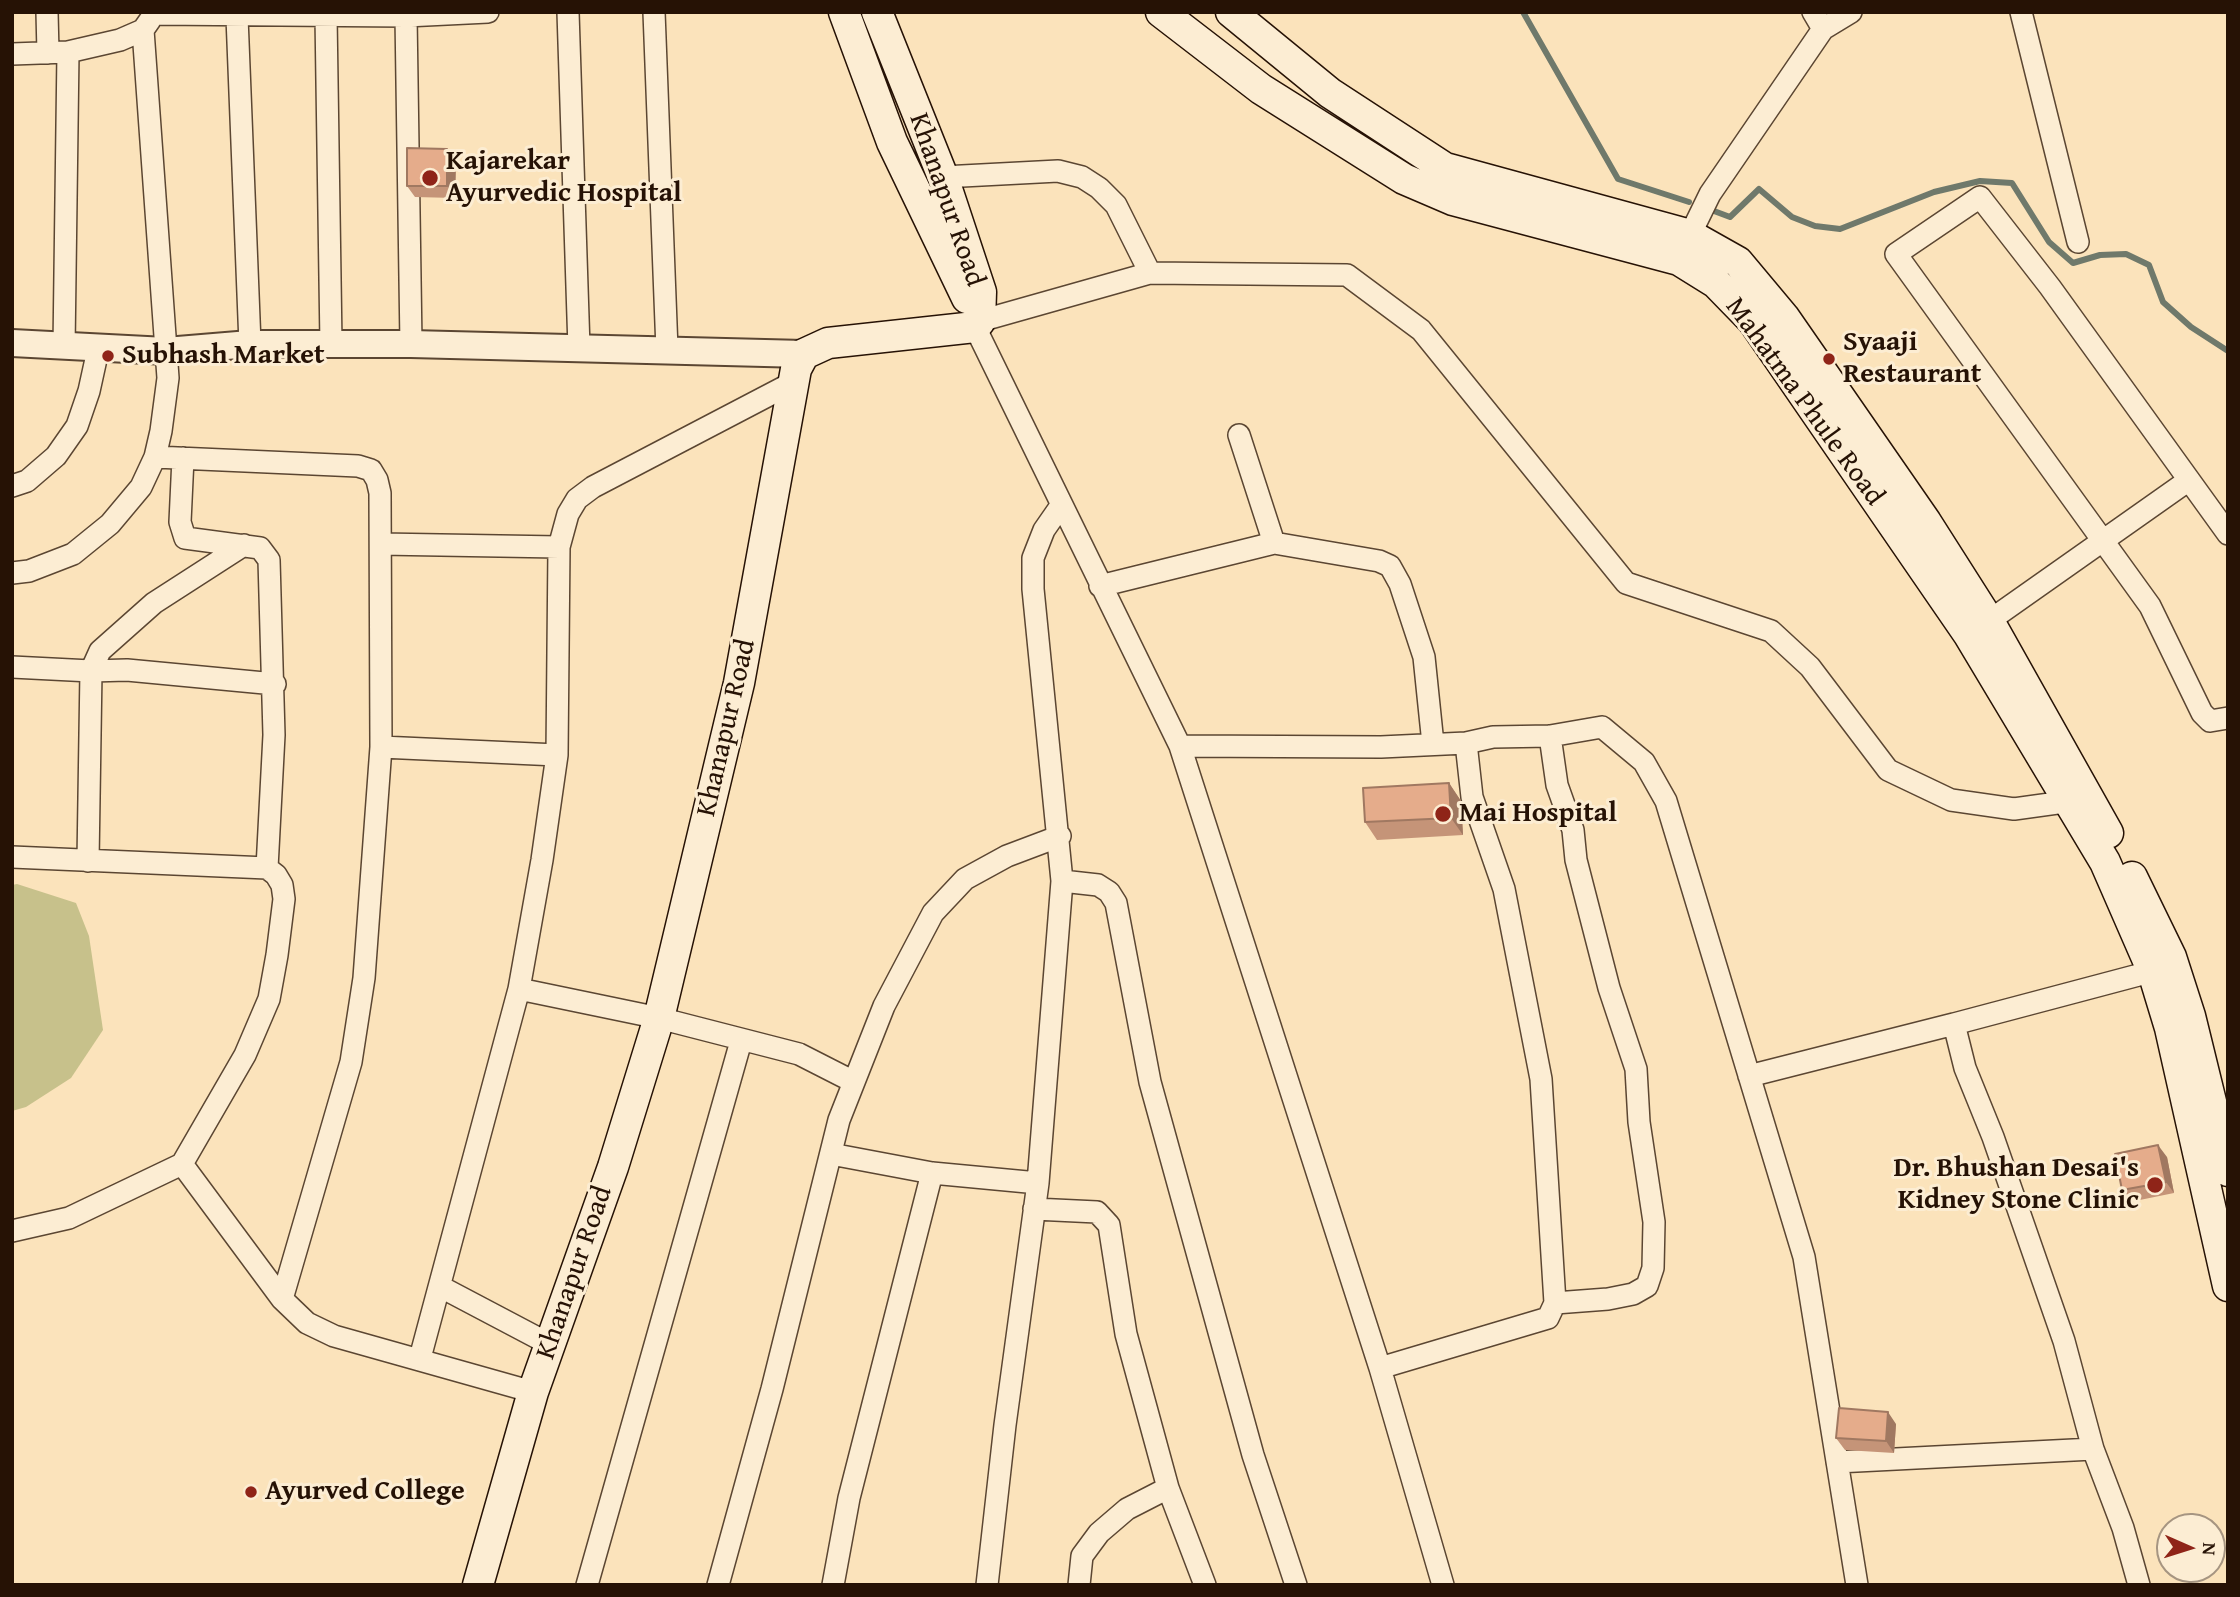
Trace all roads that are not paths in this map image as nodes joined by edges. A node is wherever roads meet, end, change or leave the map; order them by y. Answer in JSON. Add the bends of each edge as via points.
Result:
{"nodes":[{"id":1,"x":47,"y":12,"type":"edge"},
{"id":2,"x":488,"y":12,"type":"edge"},
{"id":3,"x":568,"y":12,"type":"edge"},
{"id":4,"x":654,"y":12,"type":"edge"},
{"id":5,"x":844,"y":12,"type":"edge"},
{"id":6,"x":877,"y":12,"type":"edge"},
{"id":7,"x":1161,"y":12,"type":"edge"},
{"id":8,"x":1231,"y":12,"type":"edge"},
{"id":9,"x":1851,"y":12,"type":"edge"},
{"id":10,"x":2021,"y":12,"type":"edge"},
{"id":11,"x":326,"y":16,"type":"junction"},
{"id":12,"x":406,"y":16,"type":"junction"},
{"id":13,"x":237,"y":17,"type":"junction"},
{"id":14,"x":151,"y":19,"type":"edge"},
{"id":15,"x":1818,"y":21,"type":"edge"},
{"id":16,"x":58,"y":52,"type":"junction"},
{"id":17,"x":12,"y":54,"type":"edge"},
{"id":18,"x":943,"y":177,"type":"junction"},
{"id":19,"x":1690,"y":235,"type":"junction"},
{"id":20,"x":2078,"y":242,"type":"dead end"},
{"id":21,"x":1150,"y":273,"type":"junction"},
{"id":22,"x":978,"y":318,"type":"junction"},
{"id":23,"x":12,"y":343,"type":"edge"},
{"id":24,"x":250,"y":344,"type":"junction"},
{"id":25,"x":331,"y":344,"type":"junction"},
{"id":26,"x":411,"y":344,"type":"junction"},
{"id":27,"x":64,"y":347,"type":"junction"},
{"id":28,"x":579,"y":348,"type":"junction"},
{"id":29,"x":97,"y":350,"type":"junction"},
{"id":30,"x":667,"y":350,"type":"junction"},
{"id":31,"x":166,"y":351,"type":"junction"},
{"id":32,"x":804,"y":354,"type":"junction"},
{"id":33,"x":792,"y":383,"type":"junction"},
{"id":34,"x":1239,"y":435,"type":"dead end"},
{"id":35,"x":155,"y":457,"type":"junction"},
{"id":36,"x":183,"y":458,"type":"junction"},
{"id":37,"x":2189,"y":480,"type":"junction"},
{"id":38,"x":12,"y":486,"type":"edge"},
{"id":39,"x":1060,"y":507,"type":"junction"},
{"id":40,"x":2228,"y":534,"type":"edge"},
{"id":41,"x":2102,"y":539,"type":"junction"},
{"id":42,"x":1274,"y":543,"type":"junction"},
{"id":43,"x":382,"y":544,"type":"junction"},
{"id":44,"x":244,"y":545,"type":"junction"},
{"id":45,"x":559,"y":547,"type":"junction"},
{"id":46,"x":12,"y":573,"type":"edge"},
{"id":47,"x":1100,"y":586,"type":"junction"},
{"id":48,"x":1979,"y":628,"type":"junction"},
{"id":49,"x":12,"y":667,"type":"edge"},
{"id":50,"x":92,"y":671,"type":"junction"},
{"id":51,"x":275,"y":684,"type":"junction"},
{"id":52,"x":2228,"y":718,"type":"edge"},
{"id":53,"x":1550,"y":736,"type":"junction"},
{"id":54,"x":1466,"y":743,"type":"junction"},
{"id":55,"x":1433,"y":744,"type":"junction"},
{"id":56,"x":1180,"y":746,"type":"junction"},
{"id":57,"x":381,"y":747,"type":"junction"},
{"id":58,"x":557,"y":755,"type":"junction"},
{"id":59,"x":2079,"y":800,"type":"junction"},
{"id":60,"x":1060,"y":836,"type":"junction"},
{"id":61,"x":12,"y":857,"type":"edge"},
{"id":62,"x":88,"y":861,"type":"junction"},
{"id":63,"x":267,"y":868,"type":"junction"},
{"id":64,"x":1062,"y":881,"type":"junction"},
{"id":65,"x":2163,"y":968,"type":"junction"},
{"id":66,"x":519,"y":989,"type":"junction"},
{"id":67,"x":659,"y":1018,"type":"junction"},
{"id":68,"x":1954,"y":1024,"type":"junction"},
{"id":69,"x":741,"y":1041,"type":"junction"},
{"id":70,"x":1749,"y":1076,"type":"junction"},
{"id":71,"x":852,"y":1081,"type":"junction"},
{"id":72,"x":831,"y":1154,"type":"junction"},
{"id":73,"x":182,"y":1164,"type":"junction"},
{"id":74,"x":2228,"y":1171,"type":"edge"},
{"id":75,"x":932,"y":1173,"type":"junction"},
{"id":76,"x":1038,"y":1183,"type":"junction"},
{"id":77,"x":1034,"y":1209,"type":"junction"},
{"id":78,"x":12,"y":1231,"type":"edge"},
{"id":79,"x":2228,"y":1286,"type":"edge"},
{"id":80,"x":441,"y":1287,"type":"junction"},
{"id":81,"x":282,"y":1299,"type":"junction"},
{"id":82,"x":1555,"y":1303,"type":"junction"},
{"id":83,"x":551,"y":1345,"type":"junction"},
{"id":84,"x":420,"y":1358,"type":"junction"},
{"id":85,"x":1380,"y":1368,"type":"junction"},
{"id":86,"x":533,"y":1392,"type":"junction"},
{"id":87,"x":2093,"y":1449,"type":"junction"},
{"id":88,"x":1837,"y":1462,"type":"junction"},
{"id":89,"x":1168,"y":1488,"type":"junction"},
{"id":90,"x":478,"y":1585,"type":"edge"},
{"id":91,"x":587,"y":1585,"type":"edge"},
{"id":92,"x":718,"y":1585,"type":"edge"},
{"id":93,"x":833,"y":1585,"type":"edge"},
{"id":94,"x":988,"y":1585,"type":"edge"},
{"id":95,"x":1079,"y":1585,"type":"edge"},
{"id":96,"x":1205,"y":1585,"type":"edge"},
{"id":97,"x":1296,"y":1585,"type":"edge"},
{"id":98,"x":1443,"y":1585,"type":"edge"},
{"id":99,"x":1857,"y":1585,"type":"edge"},
{"id":100,"x":2138,"y":1585,"type":"edge"}],
"edges":[{"from":1,"to":16,"type":"street"},
{"from":2,"to":12,"type":"street"},
{"from":3,"to":28,"type":"street"},
{"from":4,"to":30,"type":"street"},
{"from":5,"to":22,"type":"main road","via":[[892,142]]},
{"from":6,"to":18,"type":"main road","name":"Khanapur Road"},
{"from":7,"to":48,"type":"main road","name":"Mahatma Phule Road","via":[[1261,89],[1404,179],[1453,200],[1679,260],[1716,283],[1753,321]]},
{"from":8,"to":19,"type":"main road","name":"Mahatma Phule Road","via":[[1330,93],[1445,168]]},
{"from":9,"to":15,"type":"street"},
{"from":10,"to":20,"type":"street"},
{"from":11,"to":12,"type":"street"},
{"from":11,"to":13,"type":"street"},
{"from":11,"to":25,"type":"street"},
{"from":12,"to":26,"type":"street"},
{"from":13,"to":14,"type":"street"},
{"from":13,"to":24,"type":"street"},
{"from":14,"to":16,"type":"street","via":[[120,40]]},
{"from":14,"to":31,"type":"street"},
{"from":15,"to":19,"type":"street","via":[[1710,194]]},
{"from":16,"to":17,"type":"street"},
{"from":16,"to":27,"type":"street"},
{"from":18,"to":21,"type":"street","via":[[1058,171],[1082,177],[1116,205]]},
{"from":18,"to":22,"type":"main road","name":"Khanapur Road","via":[[981,292]]},
{"from":19,"to":48,"type":"main road","name":"Mahatma Phule Road","via":[[1738,262],[1763,290],[1926,522]]},
{"from":21,"to":22,"type":"street"},
{"from":21,"to":59,"type":"street","via":[[1347,275],[1421,330],[1626,583],[1771,631],[1810,667],[1888,770],[1951,800],[2014,809]]},
{"from":22,"to":32,"type":"main road","name":"Khanapur Road","via":[[828,343]]},
{"from":22,"to":39,"type":"street"},
{"from":23,"to":27,"type":"street"},
{"from":24,"to":25,"type":"street"},
{"from":24,"to":31,"type":"street"},
{"from":25,"to":26,"type":"street"},
{"from":26,"to":28,"type":"street"},
{"from":27,"to":29,"type":"street"},
{"from":28,"to":30,"type":"street"},
{"from":29,"to":31,"type":"street"},
{"from":29,"to":38,"type":"street","via":[[77,426],[56,456],[27,481]]},
{"from":30,"to":32,"type":"street"},
{"from":31,"to":35,"type":"street","via":[[166,403]]},
{"from":32,"to":33,"type":"main road","name":"Khanapur Road"},
{"from":33,"to":45,"type":"street","via":[[593,487],[577,499],[568,514]]},
{"from":33,"to":67,"type":"main road","name":"Khanapur Road","via":[[739,682]]},
{"from":34,"to":42,"type":"street"},
{"from":35,"to":36,"type":"street"},
{"from":35,"to":46,"type":"street","via":[[141,487],[110,524],[73,554]]},
{"from":36,"to":43,"type":"street","via":[[371,470],[380,493]]},
{"from":36,"to":44,"type":"street","via":[[180,522],[185,538]]},
{"from":37,"to":40,"type":"street"},
{"from":37,"to":41,"type":"street"},
{"from":37,"to":41,"type":"street","via":[[1980,197],[1896,254]]},
{"from":39,"to":47,"type":"street"},
{"from":39,"to":60,"type":"street","via":[[1033,558],[1032,589]]},
{"from":41,"to":48,"type":"street"},
{"from":41,"to":52,"type":"street","via":[[2150,606],[2202,713],[2210,721]]},
{"from":42,"to":47,"type":"street"},
{"from":42,"to":55,"type":"street","via":[[1390,566],[1423,657]]},
{"from":43,"to":45,"type":"street"},
{"from":43,"to":57,"type":"street"},
{"from":44,"to":50,"type":"street","via":[[154,603],[100,651]]},
{"from":44,"to":51,"type":"street","via":[[260,548],[269,560],[269,636]]},
{"from":45,"to":58,"type":"street"},
{"from":47,"to":56,"type":"street"},
{"from":48,"to":59,"type":"main road","name":"Mahatma Phule Road"},
{"from":49,"to":50,"type":"street"},
{"from":50,"to":51,"type":"street","via":[[181,673]]},
{"from":50,"to":62,"type":"street"},
{"from":51,"to":63,"type":"street"},
{"from":53,"to":54,"type":"street","via":[[1493,737]]},
{"from":53,"to":70,"type":"street","via":[[1602,727],[1644,762],[1666,802]]},
{"from":53,"to":82,"type":"street","via":[[1556,785],[1573,830],[1576,860],[1609,988],[1636,1069],[1654,1222],[1653,1268],[1647,1286],[1608,1299]]},
{"from":54,"to":55,"type":"street"},
{"from":54,"to":82,"type":"street","via":[[1472,797],[1504,889],[1541,1079]]},
{"from":55,"to":56,"type":"street"},
{"from":56,"to":85,"type":"street"},
{"from":57,"to":58,"type":"street"},
{"from":57,"to":81,"type":"street","via":[[358,1022],[325,1158]]},
{"from":58,"to":66,"type":"street"},
{"from":59,"to":65,"type":"main road","name":"Mahatma Phule Road","via":[[2105,862]]},
{"from":60,"to":64,"type":"street"},
{"from":60,"to":71,"type":"street","via":[[985,866],[965,879],[933,914],[898,976]]},
{"from":61,"to":62,"type":"street"},
{"from":62,"to":63,"type":"street"},
{"from":63,"to":73,"type":"street","via":[[282,885],[284,899],[269,999],[245,1055]]},
{"from":64,"to":76,"type":"street"},
{"from":64,"to":97,"type":"street","via":[[1098,885],[1116,903],[1150,1082],[1253,1455]]},
{"from":65,"to":68,"type":"street"},
{"from":65,"to":74,"type":"main road","name":"Mahatma Phule Road","via":[[2190,1016]]},
{"from":65,"to":79,"type":"main road","name":"Mahatma Phule Road","via":[[2170,1028]]},
{"from":66,"to":67,"type":"street"},
{"from":66,"to":80,"type":"street"},
{"from":67,"to":69,"type":"street"},
{"from":67,"to":83,"type":"main road","name":"Khanapur Road"},
{"from":68,"to":70,"type":"street"},
{"from":68,"to":87,"type":"street","via":[[1965,1068],[2064,1341]]},
{"from":69,"to":71,"type":"street","via":[[799,1054]]},
{"from":69,"to":91,"type":"street"},
{"from":70,"to":88,"type":"street","via":[[1804,1258]]},
{"from":71,"to":72,"type":"street"},
{"from":72,"to":75,"type":"street"},
{"from":72,"to":92,"type":"street"},
{"from":73,"to":78,"type":"street","via":[[69,1218]]},
{"from":73,"to":81,"type":"street"},
{"from":75,"to":76,"type":"street"},
{"from":75,"to":93,"type":"street","via":[[849,1499]]},
{"from":76,"to":77,"type":"street"},
{"from":77,"to":89,"type":"street","via":[[1097,1212],[1110,1224],[1126,1334]]},
{"from":77,"to":94,"type":"street"},
{"from":80,"to":83,"type":"street"},
{"from":80,"to":84,"type":"street"},
{"from":81,"to":84,"type":"street","via":[[307,1323],[334,1336]]},
{"from":82,"to":85,"type":"street","via":[[1548,1318]]},
{"from":83,"to":86,"type":"main road","name":"Khanapur Road"},
{"from":84,"to":86,"type":"street"},
{"from":85,"to":98,"type":"street"},
{"from":86,"to":90,"type":"main road","name":"Khanapur Road"},
{"from":87,"to":88,"type":"street"},
{"from":87,"to":100,"type":"street","via":[[2123,1528]]},
{"from":88,"to":99,"type":"street"},
{"from":89,"to":95,"type":"street","via":[[1127,1509],[1100,1533],[1082,1556]]},
{"from":89,"to":96,"type":"street"}]}
